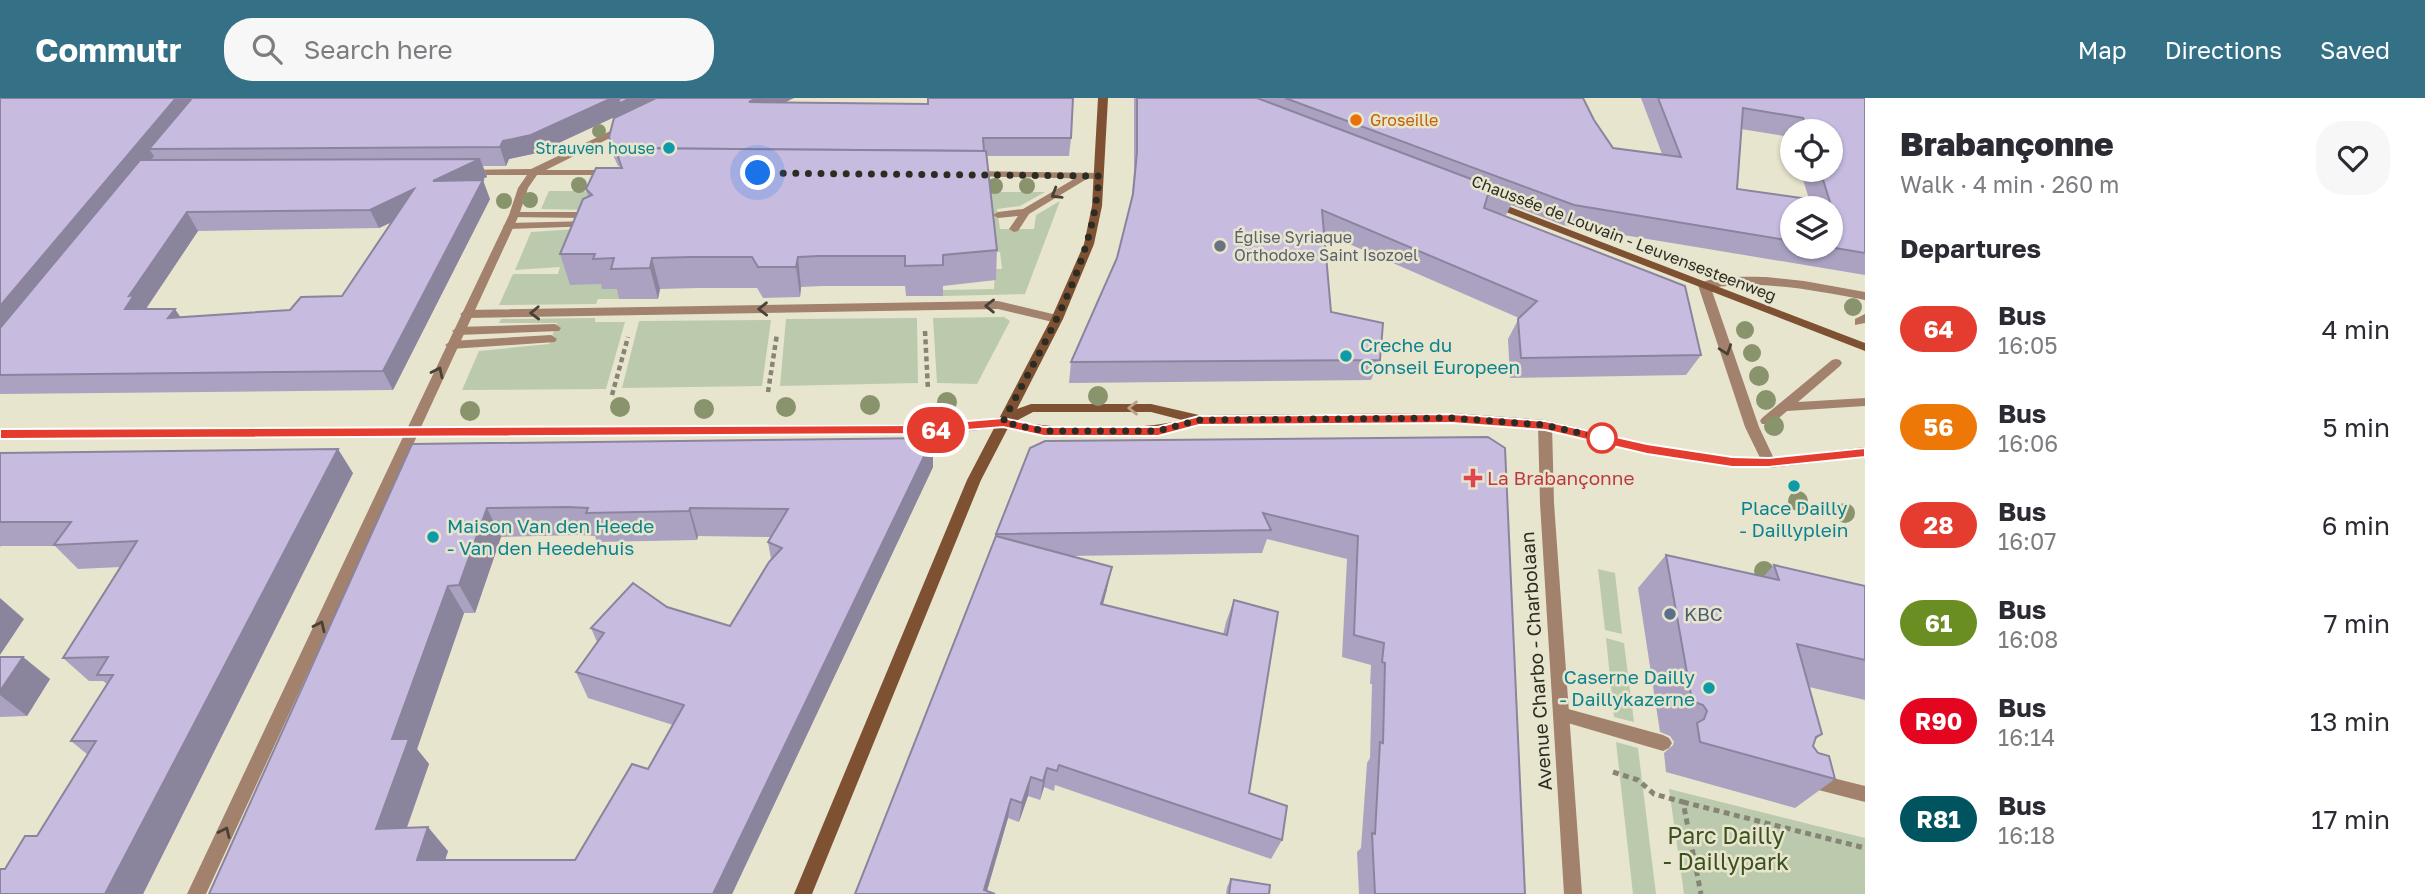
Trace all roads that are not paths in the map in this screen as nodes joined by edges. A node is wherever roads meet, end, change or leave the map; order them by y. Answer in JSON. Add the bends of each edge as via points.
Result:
{"nodes":[{"id":1,"x":1103,"y":98,"type":"edge"},
{"id":2,"x":634,"y":122,"type":"edge"},
{"id":3,"x":535,"y":171,"type":"junction"},
{"id":4,"x":454,"y":172,"type":"edge"},
{"id":5,"x":622,"y":173,"type":"edge"},
{"id":6,"x":962,"y":174,"type":"edge"},
{"id":7,"x":1086,"y":175,"type":"junction"},
{"id":8,"x":1099,"y":176,"type":"junction"},
{"id":9,"x":1480,"y":199,"type":"edge"},
{"id":10,"x":1025,"y":213,"type":"junction"},
{"id":11,"x":595,"y":219,"type":"edge"},
{"id":12,"x":998,"y":219,"type":"dead end"},
{"id":13,"x":511,"y":220,"type":"junction"},
{"id":14,"x":1014,"y":229,"type":"dead end"},
{"id":15,"x":1027,"y":229,"type":"dead end"},
{"id":16,"x":1704,"y":285,"type":"junction"},
{"id":17,"x":1865,"y":296,"type":"edge"},
{"id":18,"x":466,"y":314,"type":"junction"},
{"id":19,"x":1057,"y":319,"type":"junction"},
{"id":20,"x":458,"y":331,"type":"junction"},
{"id":21,"x":451,"y":345,"type":"junction"},
{"id":22,"x":1865,"y":347,"type":"edge"},
{"id":23,"x":1836,"y":363,"type":"dead end"},
{"id":24,"x":1865,"y":402,"type":"edge"},
{"id":25,"x":1785,"y":407,"type":"junction"},
{"id":26,"x":1199,"y":420,"type":"junction"},
{"id":27,"x":1767,"y":421,"type":"dead end"},
{"id":28,"x":1003,"y":422,"type":"junction"},
{"id":29,"x":1545,"y":425,"type":"junction"},
{"id":30,"x":0,"y":434,"type":"edge"},
{"id":31,"x":409,"y":434,"type":"junction"},
{"id":32,"x":1865,"y":452,"type":"edge"},
{"id":33,"x":1769,"y":463,"type":"junction"},
{"id":34,"x":1561,"y":714,"type":"junction"},
{"id":35,"x":1662,"y":743,"type":"dead end"},
{"id":36,"x":1787,"y":774,"type":"edge"},
{"id":37,"x":1865,"y":794,"type":"edge"},
{"id":38,"x":196,"y":894,"type":"edge"},
{"id":39,"x":803,"y":894,"type":"edge"},
{"id":40,"x":1573,"y":894,"type":"edge"}],
"edges":[{"from":1,"to":8,"type":"street"},
{"from":2,"to":3,"type":"street"},
{"from":3,"to":4,"type":"street"},
{"from":3,"to":5,"type":"street"},
{"from":3,"to":13,"type":"street"},
{"from":6,"to":7,"type":"street"},
{"from":7,"to":8,"type":"street"},
{"from":7,"to":10,"type":"street","one_way":true},
{"from":8,"to":19,"type":"street","via":[[1089,244]]},
{"from":9,"to":16,"type":"street","name":"Chaussée de Louvain - Leuvensesteenweg"},
{"from":10,"to":12,"type":"street"},
{"from":10,"to":14,"type":"street"},
{"from":10,"to":15,"type":"street"},
{"from":11,"to":13,"type":"street"},
{"from":13,"to":18,"type":"street"},
{"from":16,"to":17,"type":"street","via":[[1766,279]]},
{"from":16,"to":22,"type":"street","name":"Chaussée de Louvain - Leuvensesteenweg"},
{"from":16,"to":33,"type":"street","one_way":true,"via":[[1752,427]]},
{"from":19,"to":18,"type":"street","one_way":true,"via":[[998,305]]},
{"from":18,"to":20,"type":"street"},
{"from":19,"to":28,"type":"street"},
{"from":20,"to":21,"type":"street"},
{"from":20,"to":21,"type":"street","via":[[553,333]]},
{"from":31,"to":21,"type":"street","one_way":true},
{"from":23,"to":25,"type":"street"},
{"from":24,"to":25,"type":"street"},
{"from":25,"to":27,"type":"street"},
{"from":26,"to":28,"type":"street","via":[[1158,431],[1044,431]]},
{"from":26,"to":28,"type":"street","one_way":true,"via":[[1151,408],[1031,408]]},
{"from":26,"to":29,"type":"street","via":[[1452,418]]},
{"from":28,"to":31,"type":"street","via":[[948,429]]},
{"from":28,"to":39,"type":"street","via":[[974,480]]},
{"from":29,"to":33,"type":"street","via":[[1647,449]]},
{"from":29,"to":34,"type":"street","name":"Avenue Charbo - Charbolaan"},
{"from":30,"to":31,"type":"street"},
{"from":38,"to":31,"type":"street","one_way":true},
{"from":32,"to":33,"type":"street"},
{"from":34,"to":35,"type":"street"},
{"from":34,"to":40,"type":"street","name":"Avenue Charbo - Charbolaan"},
{"from":36,"to":37,"type":"street"}]}
